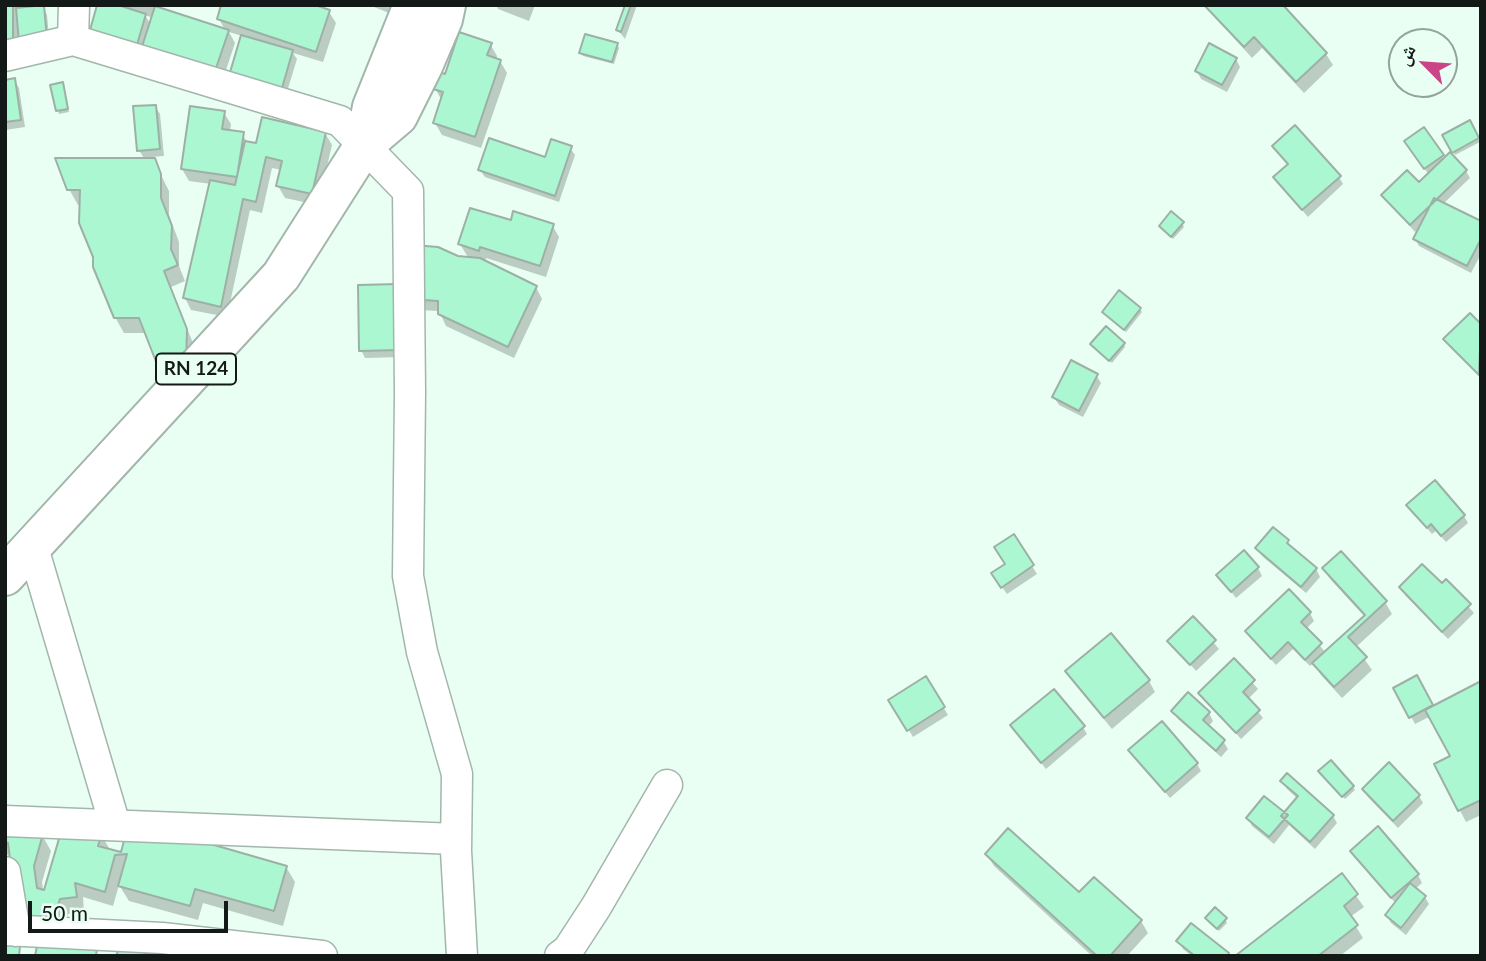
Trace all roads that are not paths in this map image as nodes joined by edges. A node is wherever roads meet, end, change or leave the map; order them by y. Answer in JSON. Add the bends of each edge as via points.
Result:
{"nodes":[{"id":1,"x":74,"y":5,"type":"edge"},
{"id":2,"x":423,"y":9,"type":"edge"},
{"id":3,"x":73,"y":40,"type":"junction"},
{"id":4,"x":5,"y":56,"type":"edge"},
{"id":5,"x":365,"y":144,"type":"junction"},
{"id":6,"x":33,"y":548,"type":"junction"},
{"id":7,"x":5,"y":576,"type":"edge"},
{"id":8,"x":667,"y":785,"type":"dead end"},
{"id":9,"x":5,"y":821,"type":"edge"},
{"id":10,"x":115,"y":825,"type":"junction"},
{"id":11,"x":456,"y":839,"type":"junction"},
{"id":12,"x":5,"y":872,"type":"edge"},
{"id":13,"x":10,"y":930,"type":"edge"},
{"id":14,"x":322,"y":956,"type":"edge"},
{"id":15,"x":461,"y":956,"type":"edge"},
{"id":16,"x":560,"y":956,"type":"edge"}],
"edges":[{"from":1,"to":3,"type":"street"},
{"from":2,"to":5,"type":"main road","number":"RN 124","via":[[372,107]]},
{"from":3,"to":4,"type":"street"},
{"from":3,"to":5,"type":"street","via":[[340,121]]},
{"from":5,"to":6,"type":"main road","number":"RN 124","via":[[281,276]]},
{"from":5,"to":11,"type":"street","via":[[408,191],[408,576],[422,652],[457,774]]},
{"from":6,"to":7,"type":"main road","number":"RN 124"},
{"from":6,"to":10,"type":"street"},
{"from":8,"to":16,"type":"street","via":[[596,907]]},
{"from":9,"to":10,"type":"street"},
{"from":10,"to":11,"type":"street"},
{"from":11,"to":15,"type":"street"},
{"from":12,"to":13,"type":"street"},
{"from":13,"to":14,"type":"street","via":[[162,938]]}]}
